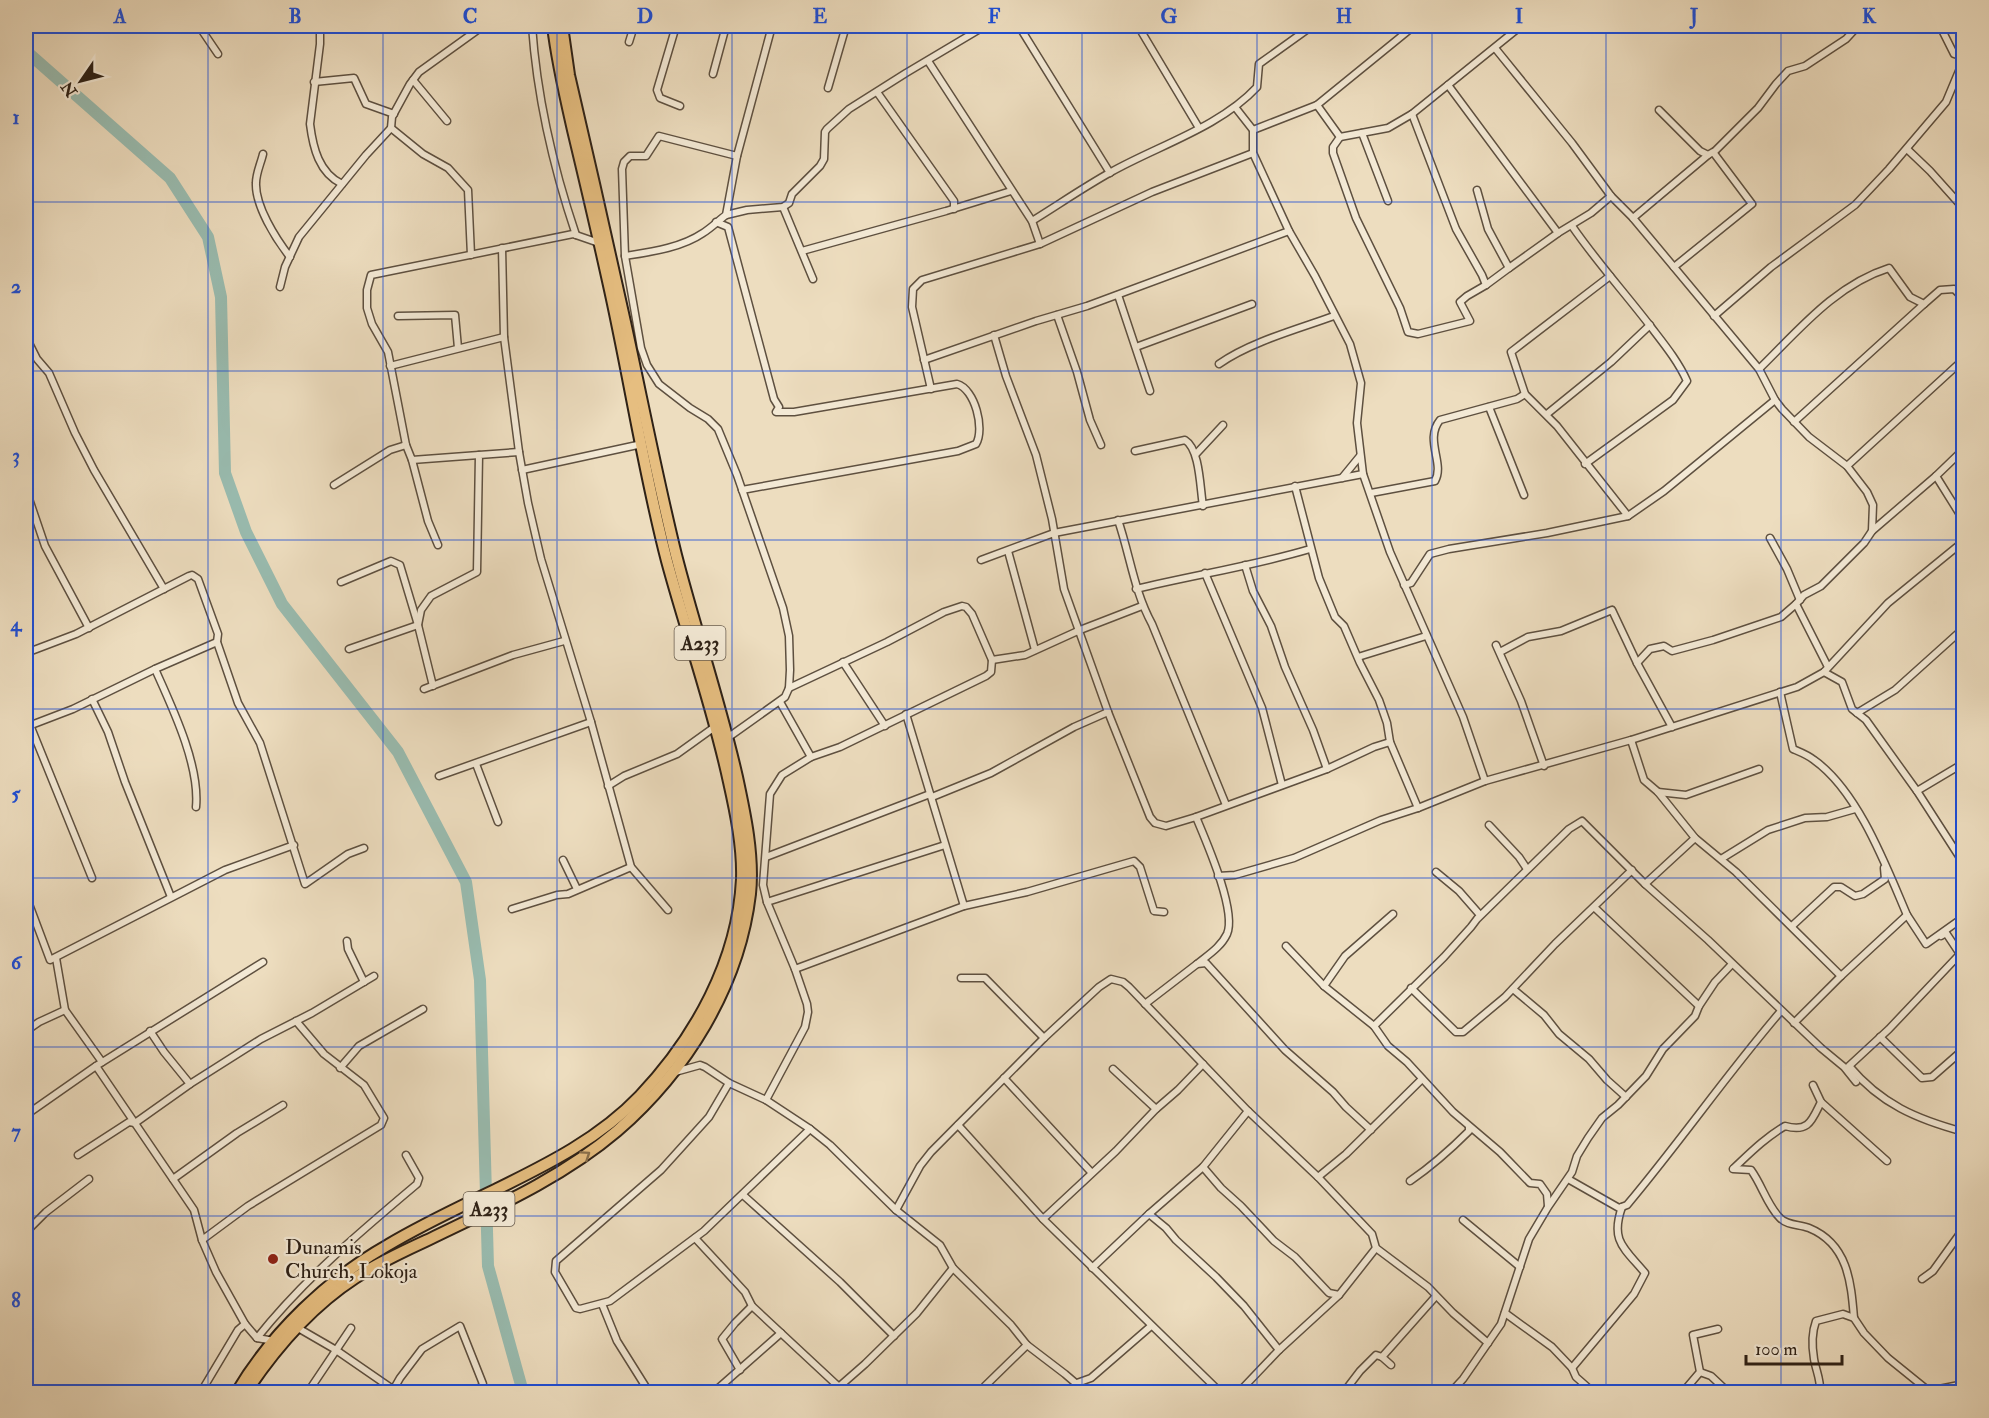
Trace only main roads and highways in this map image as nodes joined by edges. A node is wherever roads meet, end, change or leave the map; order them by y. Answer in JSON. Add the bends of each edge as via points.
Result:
{"nodes":[{"id":1,"x":553,"y":26,"type":"edge"},
{"id":2,"x":562,"y":26,"type":"edge"},
{"id":3,"x":611,"y":276,"type":"junction"},
{"id":4,"x":724,"y":740,"type":"junction"},
{"id":5,"x":249,"y":1388,"type":"edge"},
{"id":6,"x":237,"y":1392,"type":"edge"}],
"edges":[{"from":1,"to":3,"type":"highway","number":"A233","via":[[561,76]]},
{"from":2,"to":3,"type":"highway","number":"A233"},
{"from":3,"to":4,"type":"highway","number":"A233","via":[[676,556]]},
{"from":3,"to":4,"type":"highway","number":"A233","via":[[667,560],[716,726]]},
{"from":5,"to":4,"type":"highway","number":"A233","one_way":true,"via":[[313,1312],[355,1278],[559,1173],[598,1147],[675,1072],[713,1010],[731,970],[750,893],[750,852],[744,813]]},
{"from":4,"to":6,"type":"highway","number":"A233","via":[[742,875],[734,929],[710,998],[660,1076],[626,1111],[573,1149],[384,1247],[351,1270],[308,1305]]}]}
